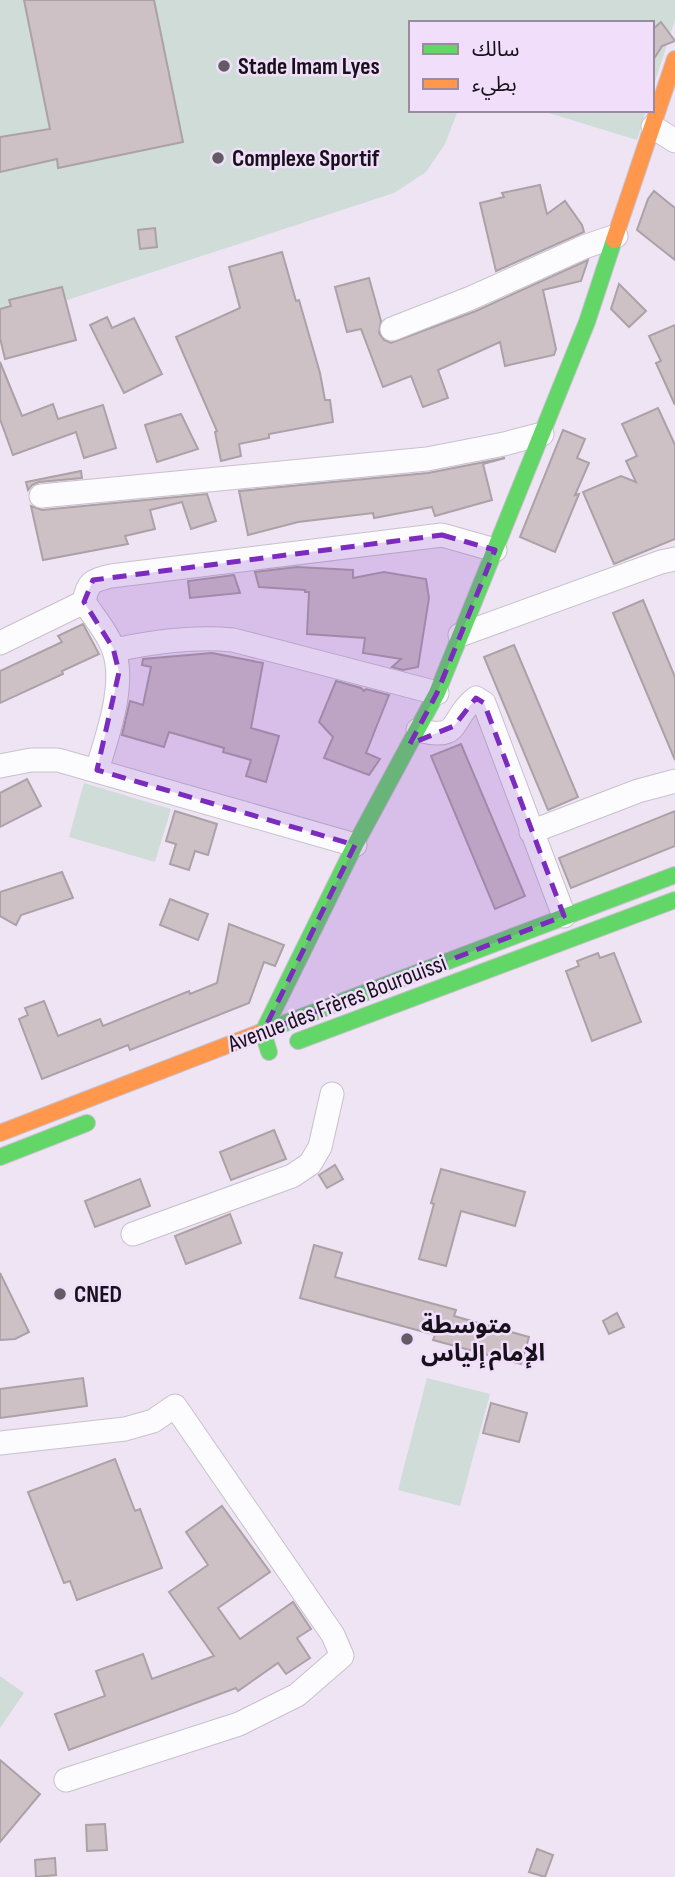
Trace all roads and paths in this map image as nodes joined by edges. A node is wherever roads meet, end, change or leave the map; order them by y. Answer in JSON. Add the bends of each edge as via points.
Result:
{"nodes":[{"id":1,"x":675,"y":60,"type":"edge"},
{"id":2,"x":653,"y":127,"type":"junction"},
{"id":3,"x":675,"y":141,"type":"edge"},
{"id":4,"x":616,"y":236,"type":"junction"},
{"id":5,"x":393,"y":328,"type":"dead end"},
{"id":6,"x":542,"y":434,"type":"junction"},
{"id":7,"x":41,"y":496,"type":"dead end"},
{"id":8,"x":495,"y":550,"type":"junction"},
{"id":9,"x":675,"y":559,"type":"edge"},
{"id":10,"x":84,"y":603,"type":"junction"},
{"id":11,"x":460,"y":635,"type":"junction"},
{"id":12,"x":0,"y":643,"type":"edge"},
{"id":13,"x":114,"y":650,"type":"junction"},
{"id":14,"x":437,"y":693,"type":"junction"},
{"id":15,"x":418,"y":730,"type":"junction"},
{"id":16,"x":0,"y":766,"type":"edge"},
{"id":17,"x":97,"y":770,"type":"junction"},
{"id":18,"x":675,"y":781,"type":"edge"},
{"id":19,"x":531,"y":832,"type":"junction"},
{"id":20,"x":355,"y":845,"type":"junction"},
{"id":21,"x":675,"y":875,"type":"edge"},
{"id":22,"x":675,"y":900,"type":"edge"},
{"id":23,"x":564,"y":916,"type":"junction"},
{"id":24,"x":263,"y":1032,"type":"junction"},
{"id":25,"x":332,"y":1094,"type":"dead end"},
{"id":26,"x":102,"y":1117,"type":"dead end"},
{"id":27,"x":0,"y":1133,"type":"edge"},
{"id":28,"x":0,"y":1157,"type":"edge"},
{"id":29,"x":133,"y":1234,"type":"dead end"},
{"id":30,"x":0,"y":1443,"type":"edge"},
{"id":31,"x":66,"y":1780,"type":"dead end"}],
"edges":[{"from":1,"to":2,"type":"main road"},
{"from":2,"to":3,"type":"street"},
{"from":2,"to":4,"type":"main road"},
{"from":4,"to":5,"type":"street"},
{"from":4,"to":6,"type":"main road"},
{"from":6,"to":7,"type":"street","via":[[427,459]]},
{"from":6,"to":8,"type":"main road"},
{"from":8,"to":10,"type":"street","via":[[442,535],[152,570],[93,580]]},
{"from":8,"to":11,"type":"main road"},
{"from":9,"to":11,"type":"street"},
{"from":10,"to":12,"type":"street"},
{"from":10,"to":13,"type":"street"},
{"from":11,"to":14,"type":"main road"},
{"from":13,"to":14,"type":"street","via":[[201,637],[233,639]]},
{"from":13,"to":17,"type":"street","via":[[119,672]]},
{"from":14,"to":15,"type":"main road"},
{"from":15,"to":19,"type":"street","via":[[437,735],[447,731],[467,704],[475,698],[484,702]]},
{"from":15,"to":20,"type":"main road"},
{"from":16,"to":17,"type":"street","via":[[58,760]]},
{"from":17,"to":20,"type":"street"},
{"from":18,"to":19,"type":"street"},
{"from":19,"to":23,"type":"street"},
{"from":20,"to":24,"type":"main road"},
{"from":21,"to":23,"type":"main road","name":"Avenue des Frères Bourouissi"},
{"from":22,"to":24,"type":"main road","via":[[262,1055]]},
{"from":23,"to":24,"type":"main road","name":"Avenue des Frères Bourouissi"},
{"from":24,"to":27,"type":"main road","name":"Avenue des Frères Bourouissi"},
{"from":25,"to":29,"type":"street","via":[[320,1147],[310,1164],[292,1176]]},
{"from":26,"to":28,"type":"main road"},
{"from":30,"to":31,"type":"street","via":[[125,1429],[153,1421],[175,1406],[333,1635],[342,1656],[297,1695],[239,1724]]}]}
